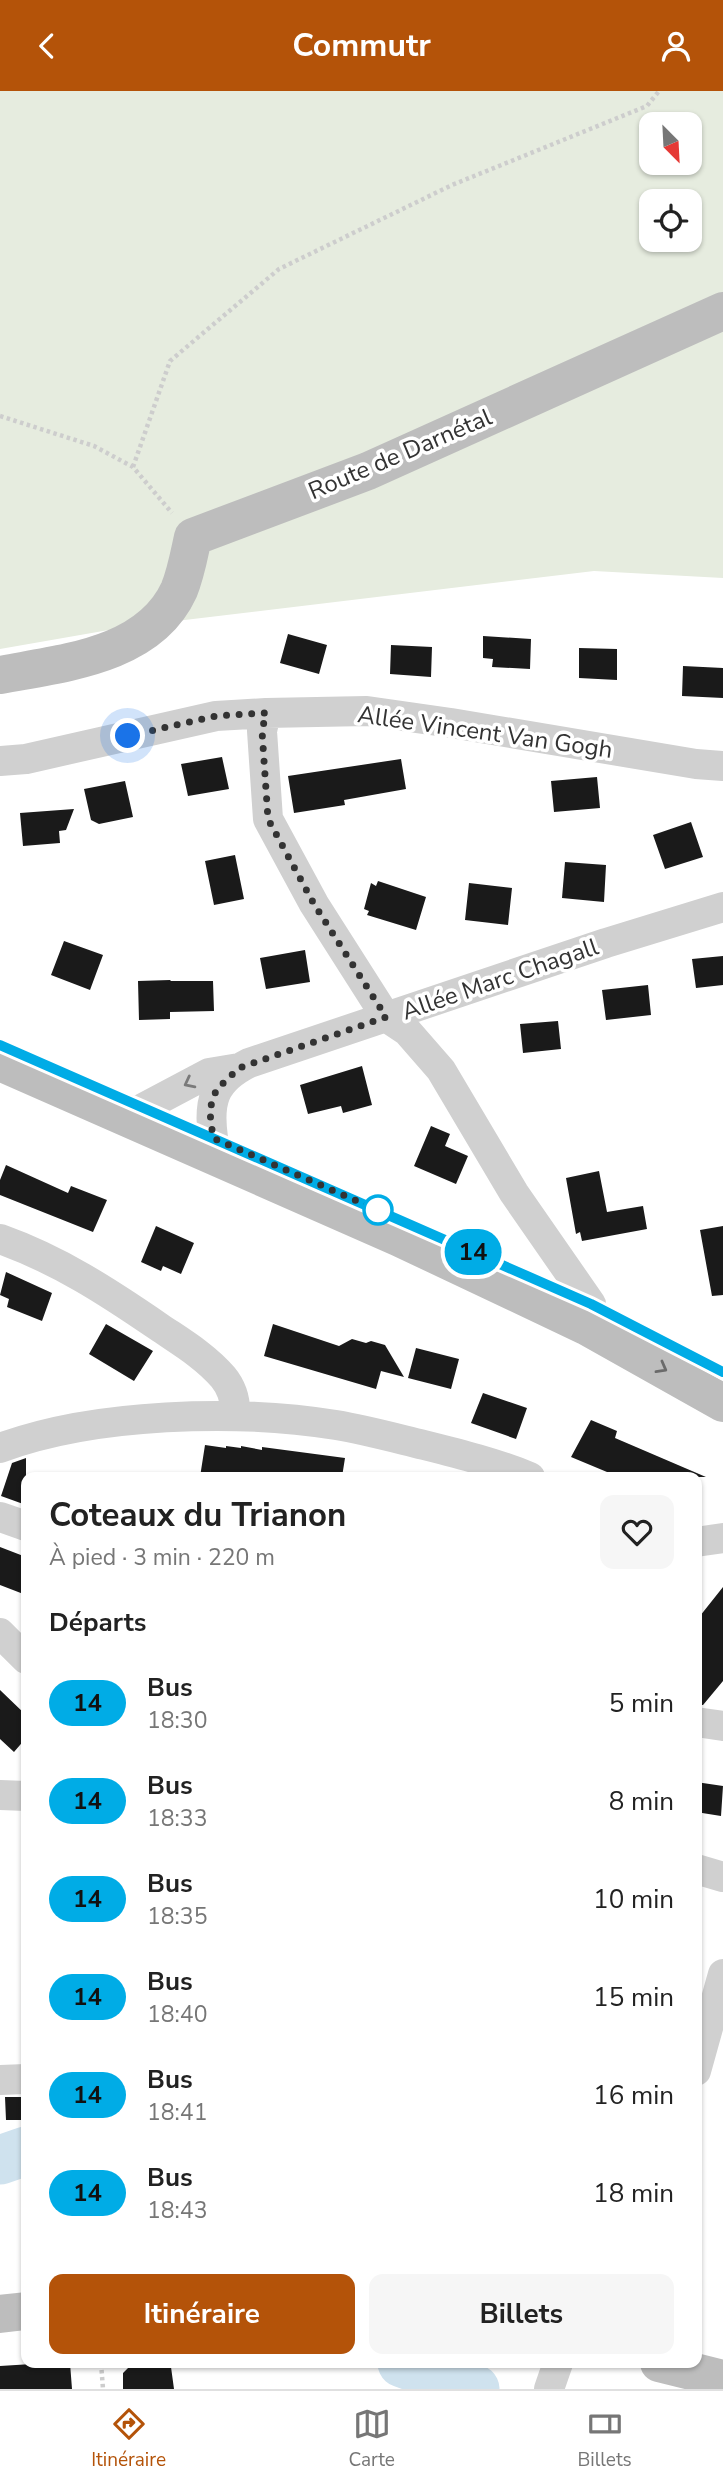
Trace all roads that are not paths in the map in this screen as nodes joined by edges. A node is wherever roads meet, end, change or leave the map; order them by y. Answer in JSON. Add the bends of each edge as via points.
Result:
{"nodes":[{"id":1,"x":723,"y":311,"type":"edge"},
{"id":2,"x":0,"y":675,"type":"edge"},
{"id":3,"x":266,"y":713,"type":"junction"},
{"id":4,"x":0,"y":761,"type":"edge"},
{"id":5,"x":723,"y":766,"type":"edge"},
{"id":6,"x":723,"y":907,"type":"edge"},
{"id":7,"x":386,"y":1017,"type":"junction"},
{"id":8,"x":0,"y":1045,"type":"edge"},
{"id":9,"x":0,"y":1062,"type":"edge"},
{"id":10,"x":239,"y":1068,"type":"junction"},
{"id":11,"x":143,"y":1108,"type":"junction"},
{"id":12,"x":213,"y":1138,"type":"junction"},
{"id":13,"x":0,"y":1238,"type":"edge"},
{"id":14,"x":591,"y":1304,"type":"junction"},
{"id":15,"x":723,"y":1372,"type":"edge"},
{"id":16,"x":723,"y":1403,"type":"edge"},
{"id":17,"x":235,"y":1416,"type":"junction"},
{"id":18,"x":0,"y":1448,"type":"edge"},
{"id":19,"x":515,"y":1472,"type":"edge"},
{"id":20,"x":0,"y":1517,"type":"edge"},
{"id":21,"x":21,"y":1524,"type":"edge"},
{"id":22,"x":723,"y":1540,"type":"edge"},
{"id":23,"x":702,"y":1542,"type":"edge"},
{"id":24,"x":0,"y":1633,"type":"edge"},
{"id":25,"x":21,"y":1654,"type":"edge"},
{"id":26,"x":702,"y":1722,"type":"edge"},
{"id":27,"x":723,"y":1726,"type":"edge"},
{"id":28,"x":0,"y":1795,"type":"edge"},
{"id":29,"x":21,"y":1796,"type":"edge"},
{"id":30,"x":702,"y":1871,"type":"edge"},
{"id":31,"x":723,"y":1877,"type":"edge"},
{"id":32,"x":723,"y":1973,"type":"edge"},
{"id":33,"x":702,"y":2049,"type":"edge"},
{"id":34,"x":21,"y":2079,"type":"edge"},
{"id":35,"x":0,"y":2080,"type":"edge"},
{"id":36,"x":21,"y":2312,"type":"edge"},
{"id":37,"x":0,"y":2314,"type":"edge"},
{"id":38,"x":556,"y":2368,"type":"edge"},
{"id":39,"x":679,"y":2368,"type":"edge"},
{"id":40,"x":723,"y":2379,"type":"edge"},
{"id":41,"x":549,"y":2389,"type":"edge"}],
"edges":[{"from":1,"to":2,"type":"main road","name":"Route de Darnétal","via":[[368,471],[193,537],[184,575],[169,607],[150,628],[126,643],[64,663]]},
{"from":3,"to":4,"type":"street","name":"Allée Vincent Van Gogh","via":[[216,716]]},
{"from":3,"to":5,"type":"street","name":"Allée Vincent Van Gogh","via":[[367,712]]},
{"from":3,"to":7,"type":"street","via":[[262,731],[268,819],[314,904]]},
{"from":6,"to":7,"type":"street","name":"Allée Marc Chagall"},
{"from":7,"to":10,"type":"street","name":"Allée Marc Chagall"},
{"from":7,"to":14,"type":"street","via":[[407,1031],[441,1070],[514,1193]]},
{"from":8,"to":11,"type":"main road"},
{"from":9,"to":16,"type":"main road","one_way":true,"via":[[398,1237],[586,1326]]},
{"from":10,"to":11,"type":"street","name":"Allée Marc Chagall","one_way":true,"via":[[209,1073]]},
{"from":10,"to":12,"type":"street","via":[[212,1100]]},
{"from":11,"to":12,"type":"main road"},
{"from":12,"to":14,"type":"main road"},
{"from":13,"to":17,"type":"street","via":[[72,1270],[197,1353],[224,1378],[235,1397]]},
{"from":14,"to":15,"type":"main road"},
{"from":17,"to":18,"type":"street","via":[[122,1422],[72,1429]]},
{"from":17,"to":19,"type":"street","via":[[290,1419],[373,1433]]},
{"from":20,"to":21,"type":"street"},
{"from":22,"to":23,"type":"street"},
{"from":24,"to":25,"type":"street"},
{"from":26,"to":27,"type":"street"},
{"from":28,"to":29,"type":"street"},
{"from":30,"to":31,"type":"street"},
{"from":32,"to":33,"type":"street"},
{"from":34,"to":35,"type":"street"},
{"from":36,"to":37,"type":"main road"},
{"from":38,"to":41,"type":"street"},
{"from":39,"to":40,"type":"main road"}]}
